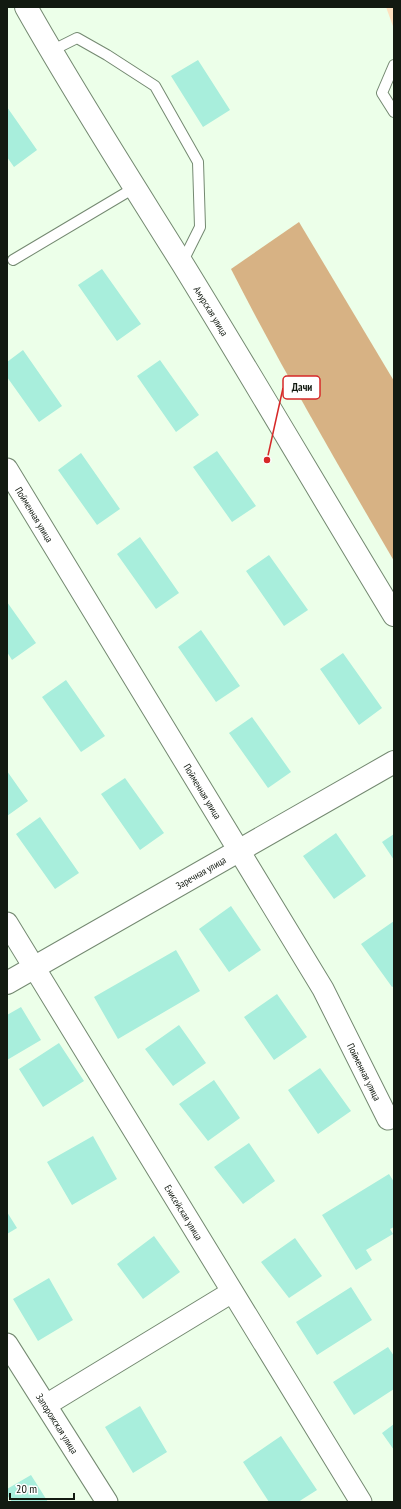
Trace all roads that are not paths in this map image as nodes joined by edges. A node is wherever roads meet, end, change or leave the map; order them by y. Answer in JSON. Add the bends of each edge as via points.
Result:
{"nodes":[{"id":1,"x":26,"y":7,"type":"edge"},
{"id":2,"x":51,"y":51,"type":"junction"},
{"id":3,"x":394,"y":65,"type":"edge"},
{"id":4,"x":394,"y":112,"type":"edge"},
{"id":5,"x":134,"y":188,"type":"junction"},
{"id":6,"x":13,"y":260,"type":"dead end"},
{"id":7,"x":182,"y":263,"type":"junction"},
{"id":8,"x":7,"y":469,"type":"edge"},
{"id":9,"x":394,"y":615,"type":"edge"},
{"id":10,"x":394,"y":762,"type":"edge"},
{"id":11,"x":239,"y":850,"type":"junction"},
{"id":12,"x":7,"y":923,"type":"edge"},
{"id":13,"x":34,"y":967,"type":"junction"},
{"id":14,"x":7,"y":983,"type":"edge"},
{"id":15,"x":388,"y":1119,"type":"dead end"},
{"id":16,"x":232,"y":1292,"type":"junction"},
{"id":17,"x":7,"y":1344,"type":"edge"},
{"id":18,"x":46,"y":1405,"type":"junction"},
{"id":19,"x":106,"y":1502,"type":"edge"},
{"id":20,"x":361,"y":1502,"type":"edge"}],
"edges":[{"from":1,"to":2,"type":"street","name":"Амурская улица"},
{"from":2,"to":5,"type":"street","name":"Амурская улица"},
{"from":2,"to":7,"type":"lane","via":[[77,38],[155,86],[198,162],[200,227]]},
{"from":3,"to":4,"type":"lane","via":[[382,93]]},
{"from":5,"to":6,"type":"lane"},
{"from":5,"to":7,"type":"street","name":"Амурская улица"},
{"from":7,"to":9,"type":"street","name":"Амурская улица"},
{"from":8,"to":11,"type":"street","name":"Пойменная улица"},
{"from":10,"to":11,"type":"street","name":"Заречная улица"},
{"from":11,"to":13,"type":"street","name":"Заречная улица"},
{"from":11,"to":15,"type":"street","name":"Пойменная улица","via":[[323,989]]},
{"from":12,"to":13,"type":"street","name":"Енисейская улица"},
{"from":13,"to":14,"type":"street","name":"Заречная улица"},
{"from":13,"to":16,"type":"street","name":"Енисейская улица"},
{"from":16,"to":18,"type":"street"},
{"from":16,"to":20,"type":"street","name":"Енисейская улица"},
{"from":17,"to":18,"type":"street","name":"Запорожская улица"},
{"from":18,"to":19,"type":"street","name":"Запорожская улица"}]}
